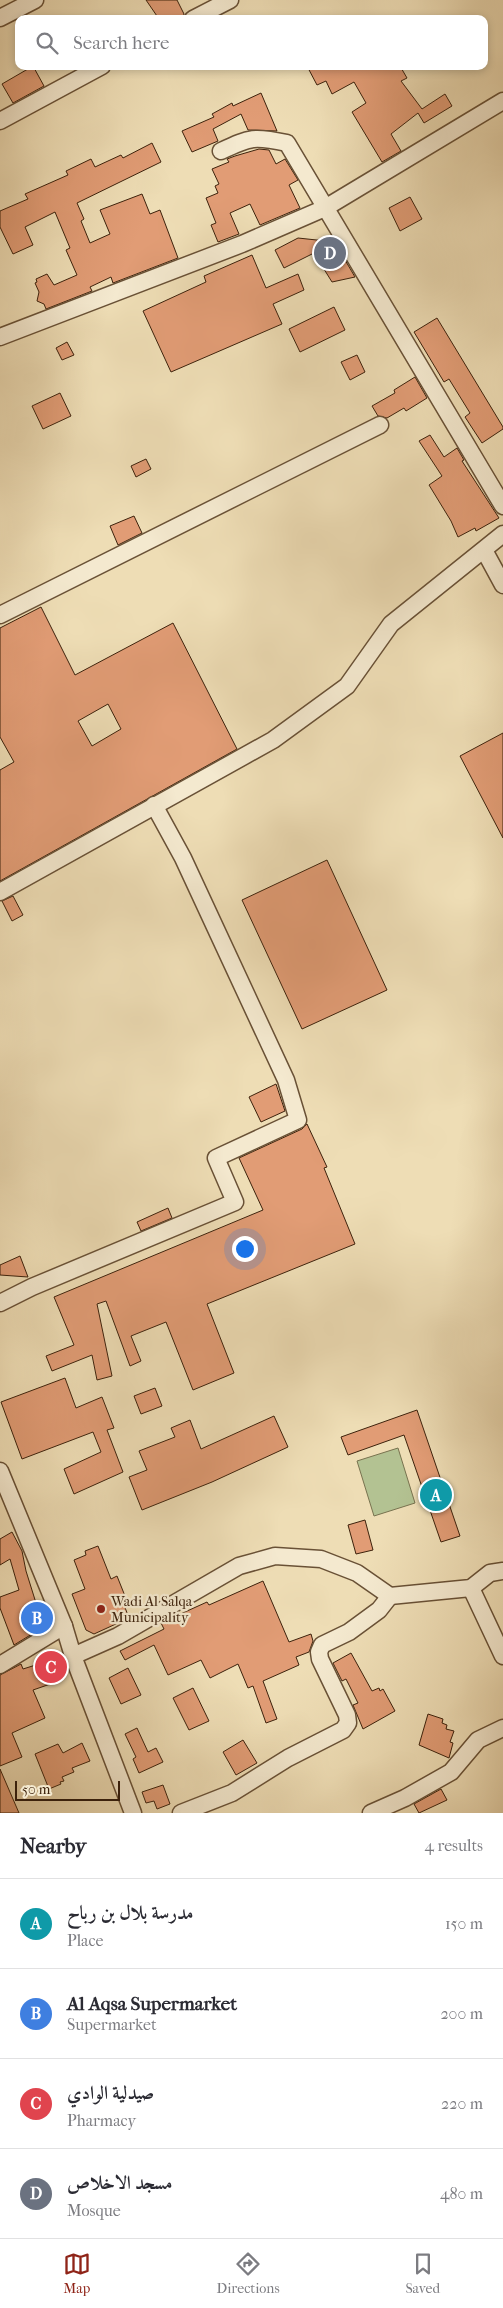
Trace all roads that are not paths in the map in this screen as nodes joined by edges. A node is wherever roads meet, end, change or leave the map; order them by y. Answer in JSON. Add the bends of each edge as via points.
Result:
{"nodes":[{"id":1,"x":35,"y":0,"type":"edge"},
{"id":2,"x":230,"y":0,"type":"edge"},
{"id":3,"x":201,"y":15,"type":"edge"},
{"id":4,"x":0,"y":18,"type":"edge"},
{"id":5,"x":95,"y":70,"type":"edge"},
{"id":6,"x":503,"y":101,"type":"edge"},
{"id":7,"x":0,"y":121,"type":"edge"},
{"id":8,"x":221,"y":151,"type":"dead end"},
{"id":9,"x":325,"y":208,"type":"junction"},
{"id":10,"x":0,"y":337,"type":"edge"},
{"id":11,"x":380,"y":425,"type":"dead end"},
{"id":12,"x":503,"y":506,"type":"edge"},
{"id":13,"x":503,"y":534,"type":"edge"},
{"id":14,"x":484,"y":550,"type":"junction"},
{"id":15,"x":503,"y":585,"type":"edge"},
{"id":16,"x":0,"y":615,"type":"edge"},
{"id":17,"x":154,"y":805,"type":"junction"},
{"id":18,"x":0,"y":892,"type":"edge"},
{"id":19,"x":0,"y":1303,"type":"edge"},
{"id":20,"x":0,"y":1471,"type":"edge"},
{"id":21,"x":503,"y":1571,"type":"edge"},
{"id":22,"x":471,"y":1588,"type":"junction"},
{"id":23,"x":390,"y":1596,"type":"junction"},
{"id":24,"x":64,"y":1626,"type":"junction"},
{"id":25,"x":73,"y":1656,"type":"junction"},
{"id":26,"x":503,"y":1656,"type":"edge"},
{"id":27,"x":0,"y":1665,"type":"edge"},
{"id":28,"x":503,"y":1728,"type":"edge"},
{"id":29,"x":133,"y":1813,"type":"edge"},
{"id":30,"x":181,"y":1813,"type":"edge"},
{"id":31,"x":371,"y":1813,"type":"edge"}],
"edges":[{"from":1,"to":4,"type":"street"},
{"from":2,"to":3,"type":"street"},
{"from":5,"to":7,"type":"street"},
{"from":6,"to":9,"type":"street"},
{"from":8,"to":9,"type":"street","via":[[248,138],[260,137],[287,143]]},
{"from":9,"to":10,"type":"street","via":[[242,244]]},
{"from":9,"to":12,"type":"street"},
{"from":11,"to":16,"type":"street"},
{"from":13,"to":14,"type":"street"},
{"from":14,"to":15,"type":"street"},
{"from":14,"to":17,"type":"street","via":[[391,624],[347,686],[273,740]]},
{"from":17,"to":18,"type":"street"},
{"from":17,"to":19,"type":"street","via":[[183,858],[286,1080],[298,1120],[216,1158],[235,1202]]},
{"from":20,"to":24,"type":"street"},
{"from":21,"to":22,"type":"street","via":[[490,1573]]},
{"from":22,"to":23,"type":"street"},
{"from":22,"to":26,"type":"street"},
{"from":23,"to":25,"type":"street","via":[[356,1573],[321,1559],[275,1556],[238,1566],[118,1636]]},
{"from":23,"to":30,"type":"street","via":[[379,1610],[349,1632],[322,1645],[319,1652],[347,1715],[348,1723],[343,1730],[288,1758],[232,1793]]},
{"from":24,"to":25,"type":"street"},
{"from":24,"to":27,"type":"street"},
{"from":25,"to":29,"type":"street"},
{"from":28,"to":31,"type":"street","via":[[478,1740],[451,1772]]}]}
